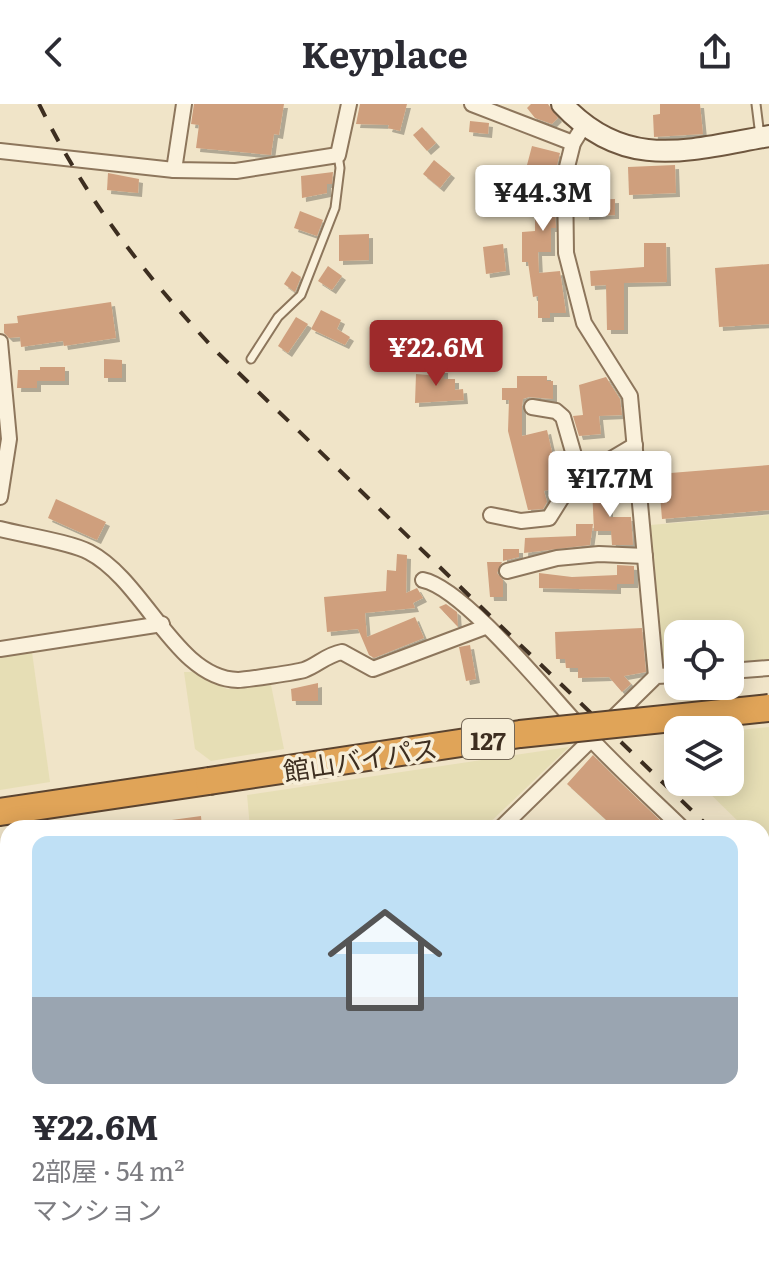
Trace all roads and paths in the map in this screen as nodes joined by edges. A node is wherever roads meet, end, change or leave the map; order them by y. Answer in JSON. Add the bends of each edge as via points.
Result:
{"nodes":[{"id":1,"x":184,"y":104,"type":"edge"},
{"id":2,"x":349,"y":104,"type":"edge"},
{"id":3,"x":472,"y":104,"type":"edge"},
{"id":4,"x":562,"y":104,"type":"edge"},
{"id":5,"x":756,"y":104,"type":"edge"},
{"id":6,"x":578,"y":135,"type":"junction"},
{"id":7,"x":765,"y":137,"type":"edge"},
{"id":8,"x":0,"y":151,"type":"edge"},
{"id":9,"x":338,"y":155,"type":"junction"},
{"id":10,"x":174,"y":170,"type":"junction"},
{"id":11,"x":0,"y":342,"type":"edge"},
{"id":12,"x":251,"y":359,"type":"dead end"},
{"id":13,"x":532,"y":407,"type":"dead end"},
{"id":14,"x":635,"y":445,"type":"junction"},
{"id":15,"x":580,"y":476,"type":"junction"},
{"id":16,"x":0,"y":497,"type":"edge"},
{"id":17,"x":491,"y":515,"type":"dead end"},
{"id":18,"x":0,"y":529,"type":"edge"},
{"id":19,"x":645,"y":556,"type":"junction"},
{"id":20,"x":507,"y":571,"type":"dead end"},
{"id":21,"x":423,"y":580,"type":"dead end"},
{"id":22,"x":162,"y":624,"type":"junction"},
{"id":23,"x":485,"y":627,"type":"junction"},
{"id":24,"x":0,"y":649,"type":"edge"},
{"id":25,"x":769,"y":668,"type":"edge"},
{"id":26,"x":744,"y":670,"type":"edge"},
{"id":27,"x":656,"y":676,"type":"junction"},
{"id":28,"x":664,"y":676,"type":"edge"},
{"id":29,"x":769,"y":708,"type":"edge"},
{"id":30,"x":591,"y":740,"type":"junction"},
{"id":31,"x":0,"y":812,"type":"edge"},
{"id":32,"x":509,"y":820,"type":"edge"},
{"id":33,"x":674,"y":820,"type":"edge"}],
"edges":[{"from":1,"to":10,"type":"street"},
{"from":2,"to":9,"type":"street"},
{"from":3,"to":6,"type":"street"},
{"from":4,"to":6,"type":"street"},
{"from":5,"to":7,"type":"lane"},
{"from":6,"to":7,"type":"street","via":[[641,152],[669,153]]},
{"from":6,"to":14,"type":"street","via":[[565,175],[563,229],[570,276],[584,323],[630,396]]},
{"from":8,"to":10,"type":"street"},
{"from":9,"to":10,"type":"street","via":[[260,169]]},
{"from":9,"to":12,"type":"lane","via":[[335,208],[301,295],[278,317]]},
{"from":11,"to":16,"type":"street","via":[[9,439]]},
{"from":13,"to":15,"type":"street","via":[[563,417]]},
{"from":14,"to":15,"type":"street"},
{"from":14,"to":19,"type":"street"},
{"from":15,"to":17,"type":"street","via":[[549,518],[521,521]]},
{"from":18,"to":22,"type":"street","via":[[87,550],[119,573]]},
{"from":19,"to":20,"type":"street","via":[[557,558]]},
{"from":19,"to":27,"type":"street"},
{"from":21,"to":23,"type":"street","via":[[445,589]]},
{"from":22,"to":23,"type":"street","via":[[199,670],[240,680],[295,673],[342,652],[373,669]]},
{"from":22,"to":24,"type":"street"},
{"from":23,"to":30,"type":"street"},
{"from":25,"to":26,"type":"street"},
{"from":27,"to":28,"type":"street"},
{"from":27,"to":30,"type":"street"},
{"from":29,"to":31,"type":"highway","name":"館山バイパス","number":"127","bridge":true,"via":[[520,734]]},
{"from":30,"to":32,"type":"street"},
{"from":30,"to":33,"type":"street"}]}
